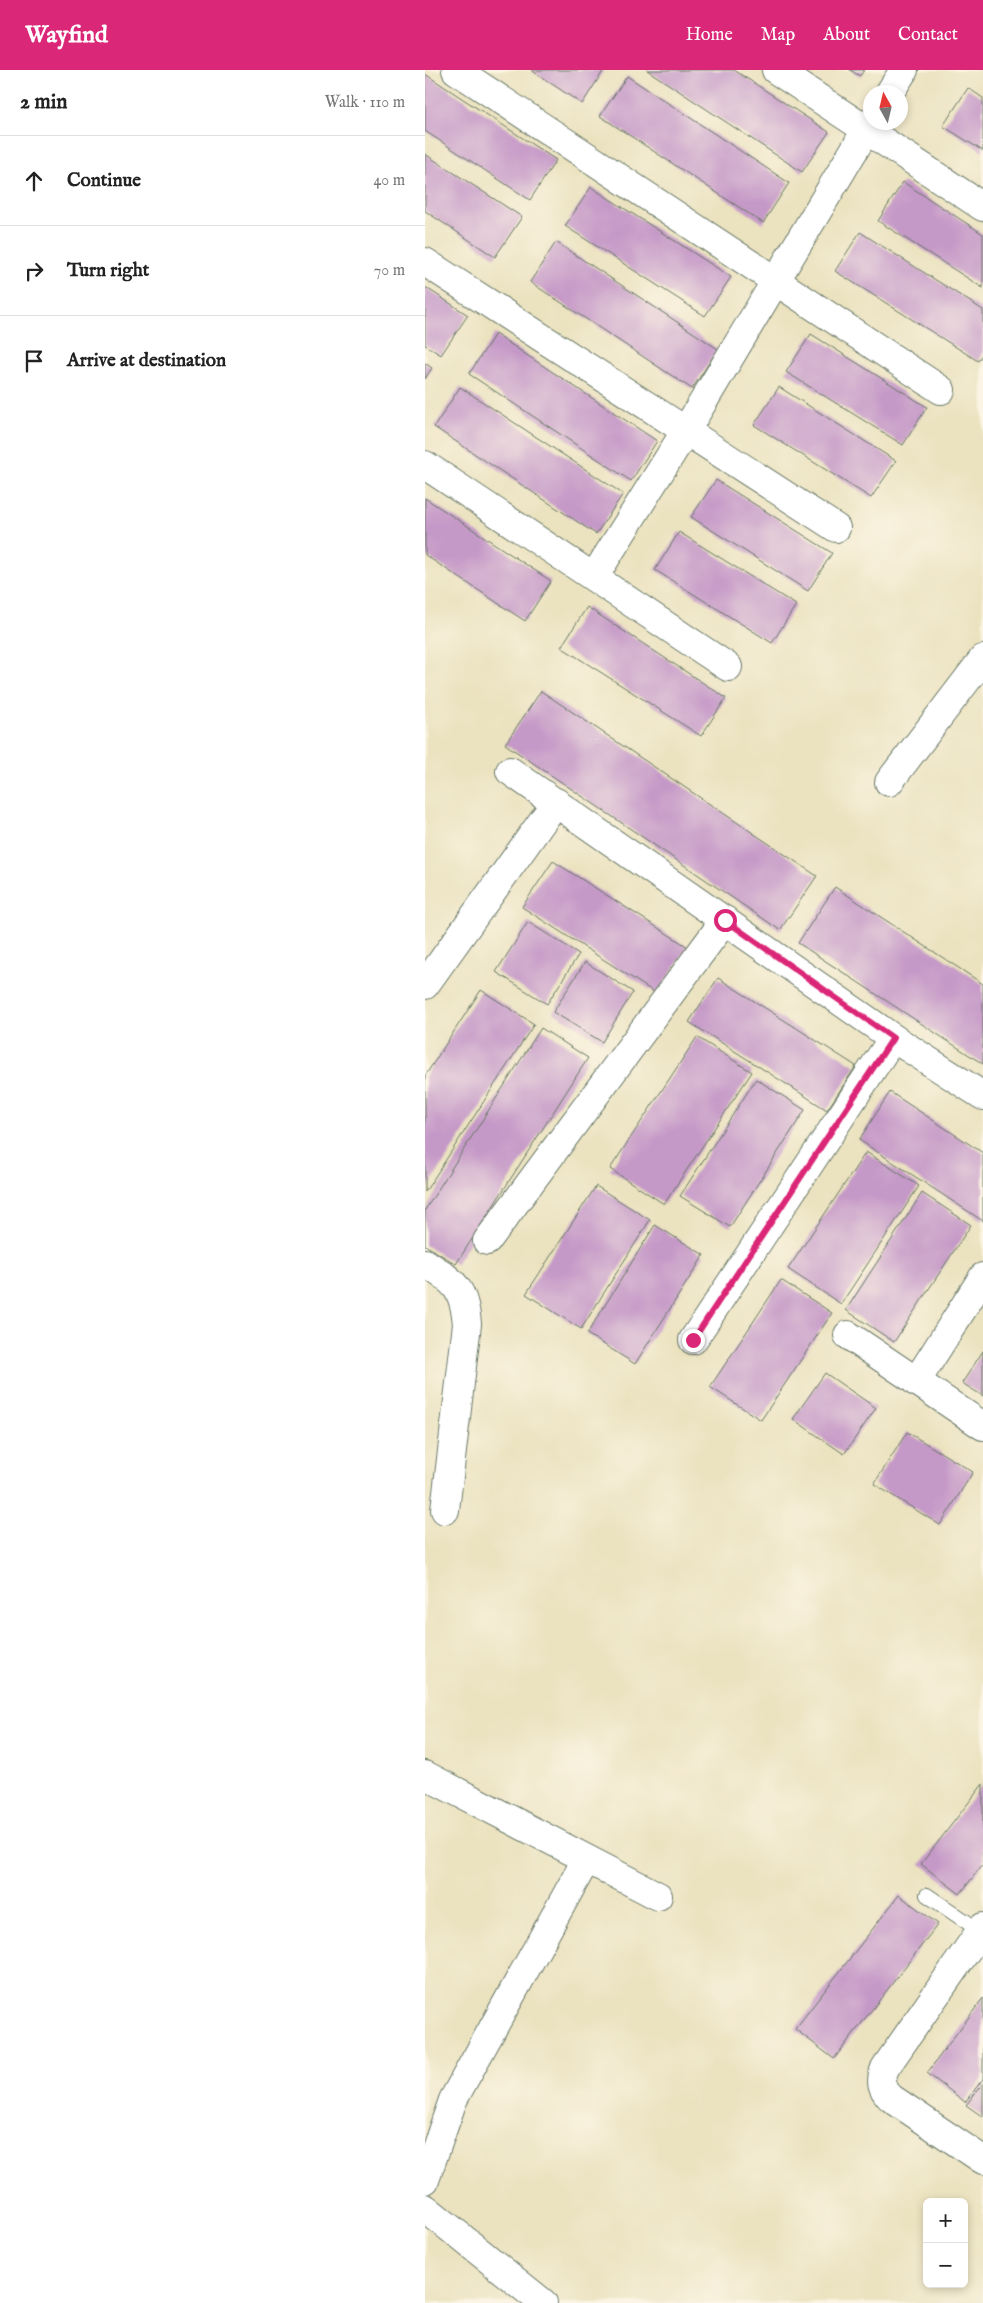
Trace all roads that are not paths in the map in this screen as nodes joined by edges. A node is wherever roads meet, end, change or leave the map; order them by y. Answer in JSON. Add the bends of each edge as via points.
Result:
{"nodes":[{"id":1,"x":456,"y":70,"type":"edge"},
{"id":2,"x":776,"y":70,"type":"edge"},
{"id":3,"x":904,"y":70,"type":"edge"},
{"id":4,"x":894,"y":85,"type":"edge"},
{"id":5,"x":863,"y":121,"type":"edge"},
{"id":6,"x":866,"y":130,"type":"edge"},
{"id":7,"x":876,"y":130,"type":"edge"},
{"id":8,"x":983,"y":207,"type":"edge"},
{"id":9,"x":425,"y":262,"type":"edge"},
{"id":10,"x":776,"y":281,"type":"junction"},
{"id":11,"x":941,"y":390,"type":"dead end"},
{"id":12,"x":685,"y":432,"type":"junction"},
{"id":13,"x":425,"y":465,"type":"edge"},
{"id":14,"x":836,"y":528,"type":"dead end"},
{"id":15,"x":594,"y":577,"type":"junction"},
{"id":16,"x":983,"y":659,"type":"edge"},
{"id":17,"x":729,"y":667,"type":"dead end"},
{"id":18,"x":510,"y":771,"type":"dead end"},
{"id":19,"x":889,"y":782,"type":"dead end"},
{"id":20,"x":555,"y":802,"type":"junction"},
{"id":21,"x":725,"y":920,"type":"junction"},
{"id":22,"x":425,"y":985,"type":"edge"},
{"id":23,"x":893,"y":1038,"type":"junction"},
{"id":24,"x":983,"y":1096,"type":"edge"},
{"id":25,"x":487,"y":1241,"type":"dead end"},
{"id":26,"x":425,"y":1263,"type":"edge"},
{"id":27,"x":983,"y":1277,"type":"edge"},
{"id":28,"x":848,"y":1335,"type":"dead end"},
{"id":29,"x":693,"y":1340,"type":"dead end"},
{"id":30,"x":916,"y":1382,"type":"junction"},
{"id":31,"x":983,"y":1426,"type":"edge"},
{"id":32,"x":445,"y":1510,"type":"dead end"},
{"id":33,"x":425,"y":1775,"type":"edge"},
{"id":34,"x":587,"y":1860,"type":"junction"},
{"id":35,"x":927,"y":1895,"type":"dead end"},
{"id":36,"x":658,"y":1896,"type":"dead end"},
{"id":37,"x":982,"y":1930,"type":"edge"},
{"id":38,"x":983,"y":2160,"type":"edge"},
{"id":39,"x":425,"y":2180,"type":"edge"},
{"id":40,"x":425,"y":2208,"type":"edge"},
{"id":41,"x":543,"y":2303,"type":"edge"}],
"edges":[{"from":1,"to":10,"type":"street"},
{"from":2,"to":5,"type":"street"},
{"from":3,"to":4,"type":"street"},
{"from":6,"to":10,"type":"street"},
{"from":7,"to":8,"type":"street"},
{"from":9,"to":12,"type":"street"},
{"from":10,"to":11,"type":"street"},
{"from":10,"to":12,"type":"street"},
{"from":12,"to":14,"type":"street"},
{"from":12,"to":15,"type":"street"},
{"from":13,"to":15,"type":"street"},
{"from":15,"to":17,"type":"street"},
{"from":16,"to":19,"type":"street"},
{"from":18,"to":20,"type":"street"},
{"from":20,"to":21,"type":"street"},
{"from":20,"to":22,"type":"street"},
{"from":21,"to":23,"type":"street"},
{"from":21,"to":25,"type":"street"},
{"from":23,"to":24,"type":"street"},
{"from":23,"to":29,"type":"street"},
{"from":26,"to":32,"type":"street","via":[[454,1282],[466,1303],[467,1324]]},
{"from":27,"to":30,"type":"street"},
{"from":28,"to":30,"type":"street"},
{"from":30,"to":31,"type":"street"},
{"from":33,"to":34,"type":"street"},
{"from":34,"to":36,"type":"street"},
{"from":34,"to":39,"type":"street","via":[[453,2100]]},
{"from":35,"to":37,"type":"lane"},
{"from":37,"to":38,"type":"street","via":[[885,2068],[881,2084],[885,2092]]},
{"from":40,"to":41,"type":"street"}]}
